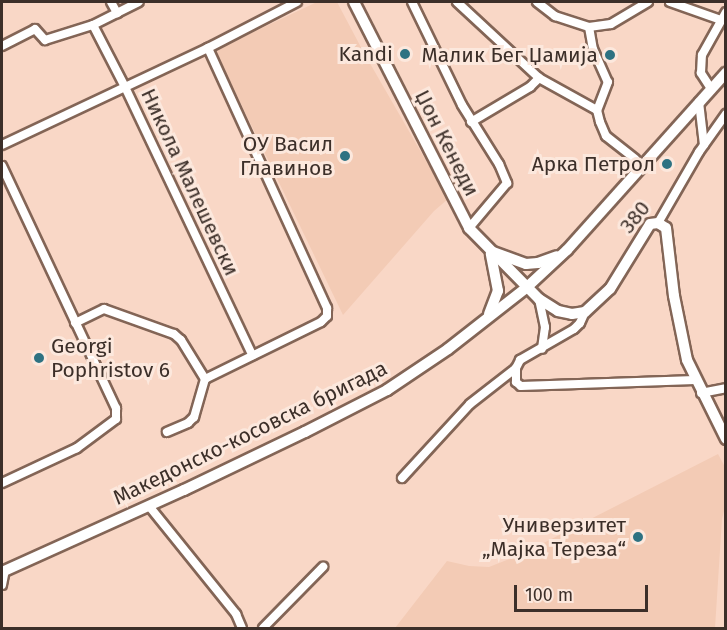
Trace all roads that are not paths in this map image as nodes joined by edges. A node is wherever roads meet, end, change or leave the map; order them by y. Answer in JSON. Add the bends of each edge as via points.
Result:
{"nodes":[{"id":1,"x":111,"y":2,"type":"edge"},
{"id":2,"x":139,"y":2,"type":"edge"},
{"id":3,"x":297,"y":2,"type":"edge"},
{"id":4,"x":354,"y":2,"type":"edge"},
{"id":5,"x":411,"y":2,"type":"edge"},
{"id":6,"x":457,"y":2,"type":"edge"},
{"id":7,"x":537,"y":2,"type":"edge"},
{"id":8,"x":648,"y":2,"type":"edge"},
{"id":9,"x":670,"y":2,"type":"edge"},
{"id":10,"x":117,"y":13,"type":"junction"},
{"id":11,"x":723,"y":16,"type":"edge"},
{"id":12,"x":93,"y":25,"type":"junction"},
{"id":13,"x":589,"y":27,"type":"junction"},
{"id":14,"x":2,"y":46,"type":"edge"},
{"id":15,"x":208,"y":48,"type":"junction"},
{"id":16,"x":726,"y":73,"type":"edge"},
{"id":17,"x":539,"y":78,"type":"junction"},
{"id":18,"x":125,"y":87,"type":"junction"},
{"id":19,"x":710,"y":87,"type":"junction"},
{"id":20,"x":699,"y":101,"type":"junction"},
{"id":21,"x":597,"y":110,"type":"junction"},
{"id":22,"x":726,"y":114,"type":"edge"},
{"id":23,"x":471,"y":122,"type":"junction"},
{"id":24,"x":2,"y":145,"type":"edge"},
{"id":25,"x":704,"y":145,"type":"junction"},
{"id":26,"x":635,"y":159,"type":"dead end"},
{"id":27,"x":2,"y":166,"type":"edge"},
{"id":28,"x":658,"y":223,"type":"junction"},
{"id":29,"x":469,"y":228,"type":"junction"},
{"id":30,"x":567,"y":250,"type":"junction"},
{"id":31,"x":490,"y":251,"type":"junction"},
{"id":32,"x":526,"y":288,"type":"junction"},
{"id":33,"x":539,"y":299,"type":"junction"},
{"id":34,"x":585,"y":312,"type":"junction"},
{"id":35,"x":484,"y":322,"type":"junction"},
{"id":36,"x":75,"y":323,"type":"junction"},
{"id":37,"x":542,"y":349,"type":"junction"},
{"id":38,"x":252,"y":355,"type":"junction"},
{"id":39,"x":516,"y":368,"type":"junction"},
{"id":40,"x":205,"y":378,"type":"junction"},
{"id":41,"x":695,"y":380,"type":"junction"},
{"id":42,"x":726,"y":388,"type":"edge"},
{"id":43,"x":701,"y":393,"type":"junction"},
{"id":44,"x":167,"y":432,"type":"dead end"},
{"id":45,"x":726,"y":439,"type":"edge"},
{"id":46,"x":402,"y":478,"type":"dead end"},
{"id":47,"x":2,"y":483,"type":"edge"},
{"id":48,"x":149,"y":506,"type":"junction"},
{"id":49,"x":323,"y":567,"type":"dead end"},
{"id":50,"x":3,"y":571,"type":"edge"},
{"id":51,"x":2,"y":585,"type":"edge"},
{"id":52,"x":242,"y":628,"type":"edge"},
{"id":53,"x":264,"y":628,"type":"edge"}],
"edges":[{"from":1,"to":10,"type":"street"},
{"from":2,"to":10,"type":"street"},
{"from":3,"to":15,"type":"street"},
{"from":4,"to":29,"type":"street","name":"Џон Кенеди"},
{"from":5,"to":23,"type":"street"},
{"from":6,"to":17,"type":"street"},
{"from":7,"to":13,"type":"street","via":[[555,16]]},
{"from":8,"to":13,"type":"street","via":[[611,24]]},
{"from":9,"to":11,"type":"street"},
{"from":10,"to":12,"type":"street"},
{"from":11,"to":19,"type":"street","via":[[700,64]]},
{"from":12,"to":14,"type":"street","via":[[45,40],[35,29]]},
{"from":12,"to":18,"type":"street","name":"Никола Малешевски"},
{"from":13,"to":21,"type":"street","via":[[593,49],[608,82]]},
{"from":15,"to":18,"type":"street"},
{"from":15,"to":38,"type":"street","via":[[327,308],[327,316],[321,322]]},
{"from":16,"to":19,"type":"street","name":"Македонско-косовска бригада"},
{"from":17,"to":21,"type":"street"},
{"from":17,"to":23,"type":"street"},
{"from":18,"to":24,"type":"street"},
{"from":18,"to":38,"type":"street","name":"Никола Малешевски"},
{"from":19,"to":20,"type":"street","name":"Македонско-косовска бригада"},
{"from":20,"to":25,"type":"street"},
{"from":20,"to":30,"type":"street","name":"Македонско-косовска бригада"},
{"from":21,"to":26,"type":"street","via":[[606,136]]},
{"from":22,"to":25,"type":"street","name":"380"},
{"from":23,"to":29,"type":"street","via":[[507,183]]},
{"from":25,"to":28,"type":"street","name":"380"},
{"from":27,"to":36,"type":"street"},
{"from":28,"to":34,"type":"street","name":"380","via":[[645,229],[610,289]]},
{"from":28,"to":41,"type":"street","via":[[669,235],[679,329]]},
{"from":29,"to":31,"type":"street","name":"Џон Кенеди"},
{"from":30,"to":31,"type":"street","via":[[530,264]]},
{"from":30,"to":32,"type":"street","name":"Македонско-косовска бригада"},
{"from":31,"to":32,"type":"street","name":"Џон Кенеди"},
{"from":31,"to":35,"type":"street","via":[[498,291]]},
{"from":32,"to":33,"type":"street"},
{"from":32,"to":35,"type":"street","name":"Македонско-косовска бригада"},
{"from":33,"to":34,"type":"street","via":[[558,311]]},
{"from":33,"to":37,"type":"street","via":[[546,327]]},
{"from":34,"to":37,"type":"street","via":[[580,324]]},
{"from":35,"to":48,"type":"street","name":"Македонско-косовска бригада","via":[[387,390]]},
{"from":36,"to":40,"type":"street","via":[[104,309],[174,334]]},
{"from":36,"to":47,"type":"street","via":[[116,408],[116,419],[77,448]]},
{"from":37,"to":39,"type":"street","via":[[520,360]]},
{"from":38,"to":40,"type":"street"},
{"from":39,"to":41,"type":"street","via":[[516,381],[521,386]]},
{"from":39,"to":46,"type":"street","via":[[470,404]]},
{"from":40,"to":44,"type":"street","via":[[194,417]]},
{"from":41,"to":43,"type":"street"},
{"from":42,"to":43,"type":"street"},
{"from":43,"to":45,"type":"street"},
{"from":48,"to":50,"type":"street","name":"Македонско-косовска бригада"},
{"from":48,"to":52,"type":"street","via":[[236,614]]},
{"from":49,"to":53,"type":"street"},
{"from":50,"to":51,"type":"street"}]}
